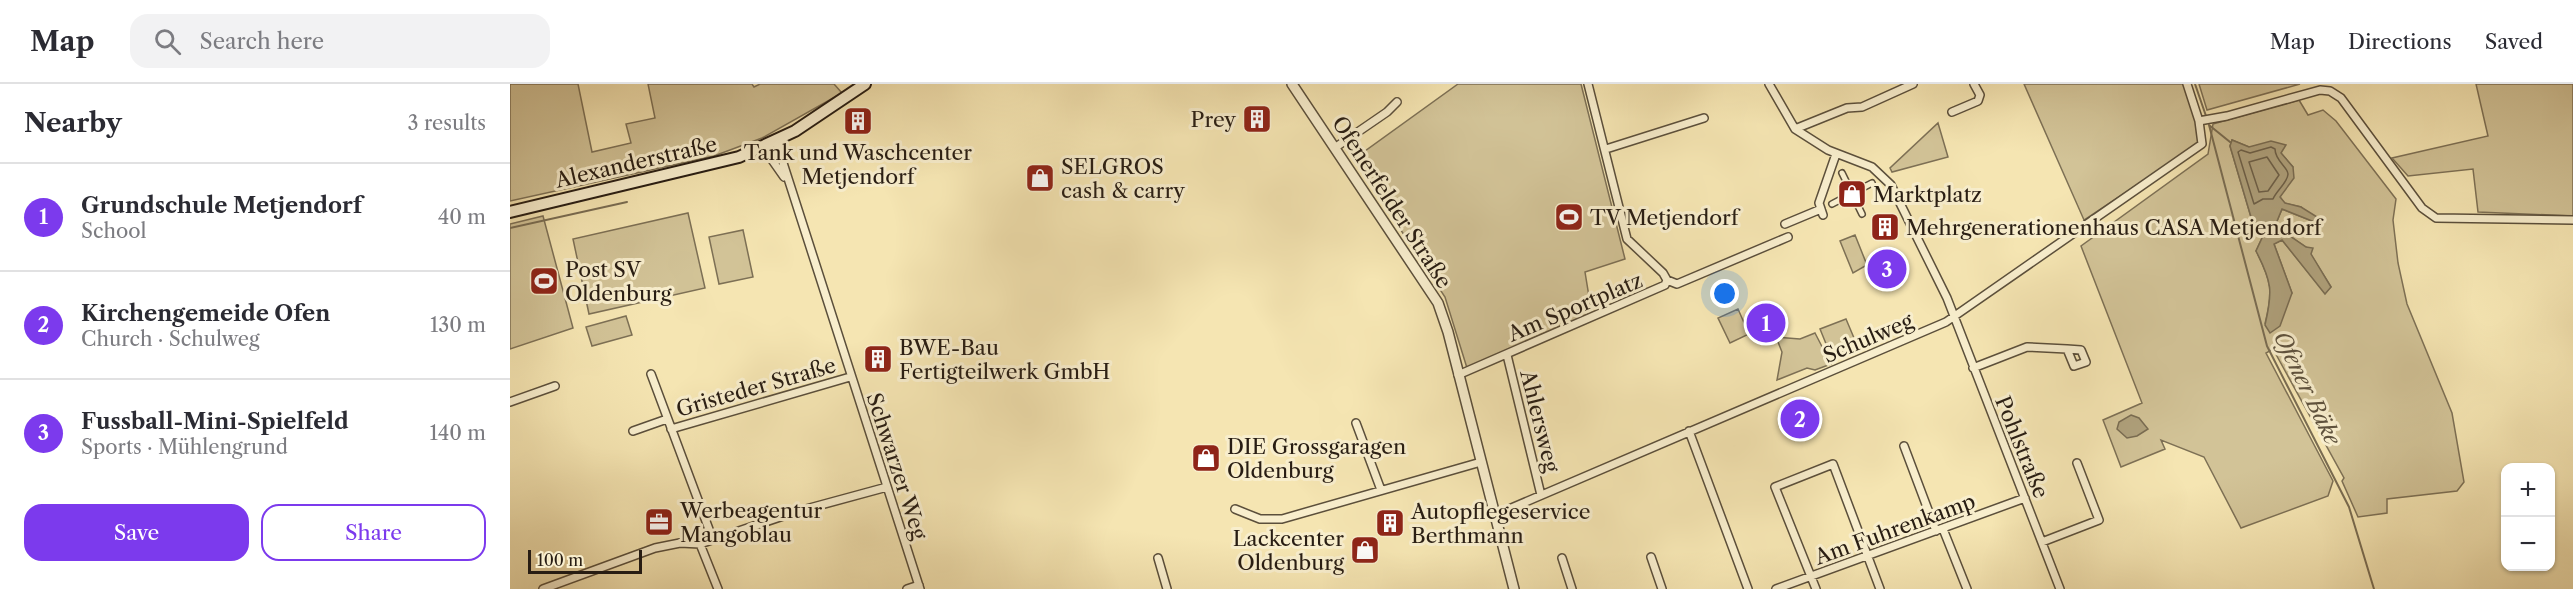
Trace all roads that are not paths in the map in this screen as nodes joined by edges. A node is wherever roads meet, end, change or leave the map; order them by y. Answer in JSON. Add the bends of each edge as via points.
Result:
{"nodes":[{"id":1,"x":865,"y":84,"type":"edge"},
{"id":2,"x":1292,"y":84,"type":"edge"},
{"id":3,"x":1588,"y":84,"type":"edge"},
{"id":4,"x":1769,"y":84,"type":"edge"},
{"id":5,"x":1913,"y":84,"type":"edge"},
{"id":6,"x":1974,"y":84,"type":"edge"},
{"id":7,"x":2187,"y":84,"type":"edge"},
{"id":8,"x":1397,"y":102,"type":"dead end"},
{"id":9,"x":1952,"y":112,"type":"dead end"},
{"id":10,"x":1704,"y":118,"type":"dead end"},
{"id":11,"x":2199,"y":121,"type":"junction"},
{"id":12,"x":1795,"y":129,"type":"junction"},
{"id":13,"x":770,"y":144,"type":"junction"},
{"id":14,"x":1336,"y":147,"type":"junction"},
{"id":15,"x":1606,"y":149,"type":"junction"},
{"id":16,"x":1836,"y":154,"type":"junction"},
{"id":17,"x":1842,"y":173,"type":"dead end"},
{"id":18,"x":787,"y":182,"type":"junction"},
{"id":19,"x":1872,"y":183,"type":"dead end"},
{"id":20,"x":1852,"y":194,"type":"junction"},
{"id":21,"x":1832,"y":204,"type":"dead end"},
{"id":22,"x":510,"y":212,"type":"edge"},
{"id":23,"x":1862,"y":214,"type":"dead end"},
{"id":24,"x":2573,"y":220,"type":"edge"},
{"id":25,"x":1785,"y":224,"type":"dead end"},
{"id":26,"x":1788,"y":237,"type":"dead end"},
{"id":27,"x":1667,"y":280,"type":"junction"},
{"id":28,"x":1954,"y":316,"type":"junction"},
{"id":29,"x":2067,"y":350,"type":"dead end"},
{"id":30,"x":1507,"y":355,"type":"junction"},
{"id":31,"x":1973,"y":368,"type":"junction"},
{"id":32,"x":651,"y":374,"type":"dead end"},
{"id":33,"x":1458,"y":375,"type":"junction"},
{"id":34,"x":850,"y":377,"type":"junction"},
{"id":35,"x":555,"y":386,"type":"dead end"},
{"id":36,"x":510,"y":402,"type":"edge"},
{"id":37,"x":667,"y":419,"type":"junction"},
{"id":38,"x":1356,"y":423,"type":"dead end"},
{"id":39,"x":671,"y":429,"type":"junction"},
{"id":40,"x":633,"y":430,"type":"dead end"},
{"id":41,"x":1689,"y":431,"type":"junction"},
{"id":42,"x":1904,"y":446,"type":"dead end"},
{"id":43,"x":1481,"y":462,"type":"junction"},
{"id":44,"x":2077,"y":463,"type":"dead end"},
{"id":45,"x":887,"y":487,"type":"junction"},
{"id":46,"x":1381,"y":490,"type":"junction"},
{"id":47,"x":1541,"y":495,"type":"junction"},
{"id":48,"x":2025,"y":498,"type":"junction"},
{"id":49,"x":1235,"y":509,"type":"dead end"},
{"id":50,"x":1495,"y":515,"type":"junction"},
{"id":51,"x":1940,"y":530,"type":"junction"},
{"id":52,"x":713,"y":540,"type":"junction"},
{"id":53,"x":2042,"y":542,"type":"junction"},
{"id":54,"x":700,"y":544,"type":"junction"},
{"id":55,"x":1867,"y":554,"type":"junction"},
{"id":56,"x":1651,"y":557,"type":"dead end"},
{"id":57,"x":1158,"y":558,"type":"dead end"},
{"id":58,"x":1562,"y":558,"type":"dead end"},
{"id":59,"x":1811,"y":577,"type":"junction"},
{"id":60,"x":919,"y":587,"type":"edge"},
{"id":61,"x":543,"y":589,"type":"edge"},
{"id":62,"x":718,"y":589,"type":"edge"},
{"id":63,"x":907,"y":589,"type":"edge"},
{"id":64,"x":1167,"y":589,"type":"edge"},
{"id":65,"x":1514,"y":589,"type":"edge"},
{"id":66,"x":1572,"y":589,"type":"edge"},
{"id":67,"x":1662,"y":589,"type":"edge"},
{"id":68,"x":1748,"y":589,"type":"edge"},
{"id":69,"x":1776,"y":589,"type":"edge"},
{"id":70,"x":1816,"y":589,"type":"edge"},
{"id":71,"x":1880,"y":589,"type":"edge"},
{"id":72,"x":1967,"y":589,"type":"edge"},
{"id":73,"x":2061,"y":589,"type":"edge"}],
"edges":[{"from":1,"to":13,"type":"main road","name":"Alexanderstraße"},
{"from":2,"to":14,"type":"street","name":"Ofenerfelder Straße"},
{"from":3,"to":15,"type":"street","name":"Am Sportplatz"},
{"from":4,"to":12,"type":"street"},
{"from":5,"to":12,"type":"street","via":[[1862,107],[1848,108]]},
{"from":6,"to":9,"type":"street","via":[[1980,95],[1978,101]]},
{"from":7,"to":11,"type":"street"},
{"from":8,"to":14,"type":"street"},
{"from":10,"to":15,"type":"street"},
{"from":11,"to":24,"type":"street","via":[[2320,90],[2330,91],[2341,98],[2422,208],[2436,218]]},
{"from":11,"to":28,"type":"street","name":"Schulweg","via":[[2202,144]]},
{"from":12,"to":16,"type":"street","name":"Pohlstraße"},
{"from":13,"to":18,"type":"street","name":"Schwarzer Weg"},
{"from":13,"to":18,"type":"street","name":"Schwarzer Weg"},
{"from":13,"to":22,"type":"main road","name":"Alexanderstraße","via":[[717,164]]},
{"from":14,"to":33,"type":"street","name":"Ofenerfelder Straße","via":[[1432,291],[1443,315]]},
{"from":15,"to":27,"type":"street","name":"Am Sportplatz","via":[[1627,239]]},
{"from":16,"to":25,"type":"street","via":[[1820,197],[1822,212]]},
{"from":16,"to":28,"type":"street","name":"Pohlstraße","via":[[1872,167],[1891,185]]},
{"from":17,"to":20,"type":"street"},
{"from":18,"to":34,"type":"street","name":"Schwarzer Weg"},
{"from":19,"to":20,"type":"street"},
{"from":20,"to":21,"type":"street"},
{"from":20,"to":23,"type":"street"},
{"from":26,"to":27,"type":"street","via":[[1677,284]]},
{"from":27,"to":30,"type":"street","name":"Am Sportplatz","via":[[1662,288]]},
{"from":28,"to":31,"type":"street","name":"Pohlstraße"},
{"from":28,"to":41,"type":"street","name":"Schulweg","via":[[1884,350]]},
{"from":29,"to":31,"type":"street","via":[[2026,347]]},
{"from":30,"to":33,"type":"street","name":"Am Sportplatz"},
{"from":30,"to":47,"type":"street","name":"Ahlersweg"},
{"from":31,"to":48,"type":"street","name":"Pohlstraße"},
{"from":32,"to":37,"type":"street"},
{"from":33,"to":43,"type":"street","name":"Ofenerfelder Straße"},
{"from":34,"to":39,"type":"street","name":"Gristeder Straße"},
{"from":34,"to":45,"type":"street","name":"Schwarzer Weg"},
{"from":35,"to":36,"type":"street"},
{"from":37,"to":39,"type":"street"},
{"from":37,"to":40,"type":"street"},
{"from":38,"to":46,"type":"street"},
{"from":39,"to":52,"type":"street"},
{"from":41,"to":47,"type":"street","name":"Schulweg"},
{"from":41,"to":68,"type":"street"},
{"from":42,"to":51,"type":"street"},
{"from":43,"to":46,"type":"street"},
{"from":43,"to":50,"type":"street","name":"Ofenerfelder Straße"},
{"from":44,"to":53,"type":"street","via":[[2099,520]]},
{"from":45,"to":52,"type":"street"},
{"from":45,"to":60,"type":"street","name":"Schwarzer Weg"},
{"from":46,"to":49,"type":"street","via":[[1282,519],[1260,519]]},
{"from":47,"to":50,"type":"street","name":"Schulweg"},
{"from":48,"to":51,"type":"street","name":"Am Fuhrenkamp"},
{"from":48,"to":53,"type":"street","name":"Pohlstraße"},
{"from":50,"to":65,"type":"street","name":"Ofenerfelder Straße"},
{"from":51,"to":55,"type":"street","name":"Am Fuhrenkamp"},
{"from":51,"to":72,"type":"street"},
{"from":52,"to":54,"type":"street"},
{"from":53,"to":73,"type":"street","name":"Pohlstraße"},
{"from":54,"to":61,"type":"street","via":[[655,548]]},
{"from":54,"to":62,"type":"street"},
{"from":55,"to":59,"type":"street","name":"Am Fuhrenkamp"},
{"from":55,"to":59,"type":"street","via":[[1833,464],[1775,487]]},
{"from":55,"to":71,"type":"street"},
{"from":56,"to":67,"type":"street"},
{"from":57,"to":64,"type":"street"},
{"from":58,"to":66,"type":"street"},
{"from":59,"to":69,"type":"street","name":"Am Fuhrenkamp"},
{"from":59,"to":70,"type":"street"},
{"from":60,"to":63,"type":"street"}]}
